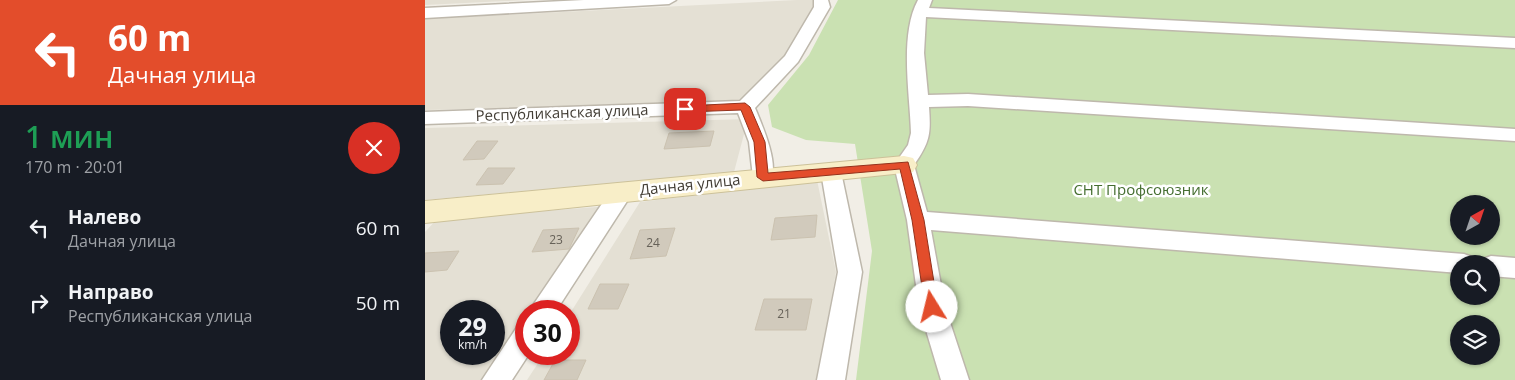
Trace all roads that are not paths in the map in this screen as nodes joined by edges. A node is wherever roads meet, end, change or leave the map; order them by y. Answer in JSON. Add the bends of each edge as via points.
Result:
{"nodes":[{"id":1,"x":669,"y":0,"type":"edge"},
{"id":2,"x":821,"y":0,"type":"edge"},
{"id":3,"x":922,"y":6,"type":"edge"},
{"id":4,"x":425,"y":13,"type":"edge"},
{"id":5,"x":1515,"y":42,"type":"edge"},
{"id":6,"x":918,"y":101,"type":"junction"},
{"id":7,"x":745,"y":107,"type":"junction"},
{"id":8,"x":425,"y":118,"type":"edge"},
{"id":9,"x":1515,"y":135,"type":"edge"},
{"id":10,"x":904,"y":165,"type":"junction"},
{"id":11,"x":831,"y":172,"type":"junction"},
{"id":12,"x":763,"y":177,"type":"junction"},
{"id":13,"x":622,"y":192,"type":"junction"},
{"id":14,"x":426,"y":212,"type":"edge"},
{"id":15,"x":918,"y":220,"type":"junction"},
{"id":16,"x":1450,"y":263,"type":"edge"},
{"id":17,"x":1500,"y":267,"type":"edge"},
{"id":18,"x":1515,"y":268,"type":"edge"},
{"id":19,"x":549,"y":300,"type":"edge"},
{"id":20,"x":515,"y":352,"type":"edge"},
{"id":21,"x":496,"y":380,"type":"edge"},
{"id":22,"x":831,"y":380,"type":"edge"},
{"id":23,"x":955,"y":380,"type":"edge"}],
"edges":[{"from":1,"to":4,"type":"street"},
{"from":2,"to":7,"type":"street","via":[[822,7],[792,58]]},
{"from":3,"to":5,"type":"street"},
{"from":3,"to":6,"type":"street","via":[[916,53]]},
{"from":6,"to":9,"type":"street","via":[[968,100]]},
{"from":6,"to":10,"type":"street","via":[[921,133],[917,146]]},
{"from":7,"to":8,"type":"street","name":"Республиканская улица"},
{"from":7,"to":12,"type":"street","via":[[759,142]]},
{"from":10,"to":11,"type":"street","name":"Дачная улица"},
{"from":10,"to":15,"type":"street"},
{"from":11,"to":12,"type":"street","name":"Дачная улица"},
{"from":11,"to":22,"type":"street","via":[[850,272]]},
{"from":12,"to":13,"type":"street","name":"Дачная улица"},
{"from":13,"to":14,"type":"street","name":"Дачная улица"},
{"from":13,"to":19,"type":"street"},
{"from":15,"to":16,"type":"street"},
{"from":15,"to":23,"type":"street","via":[[932,307]]},
{"from":17,"to":18,"type":"street"},
{"from":20,"to":21,"type":"street"}]}
